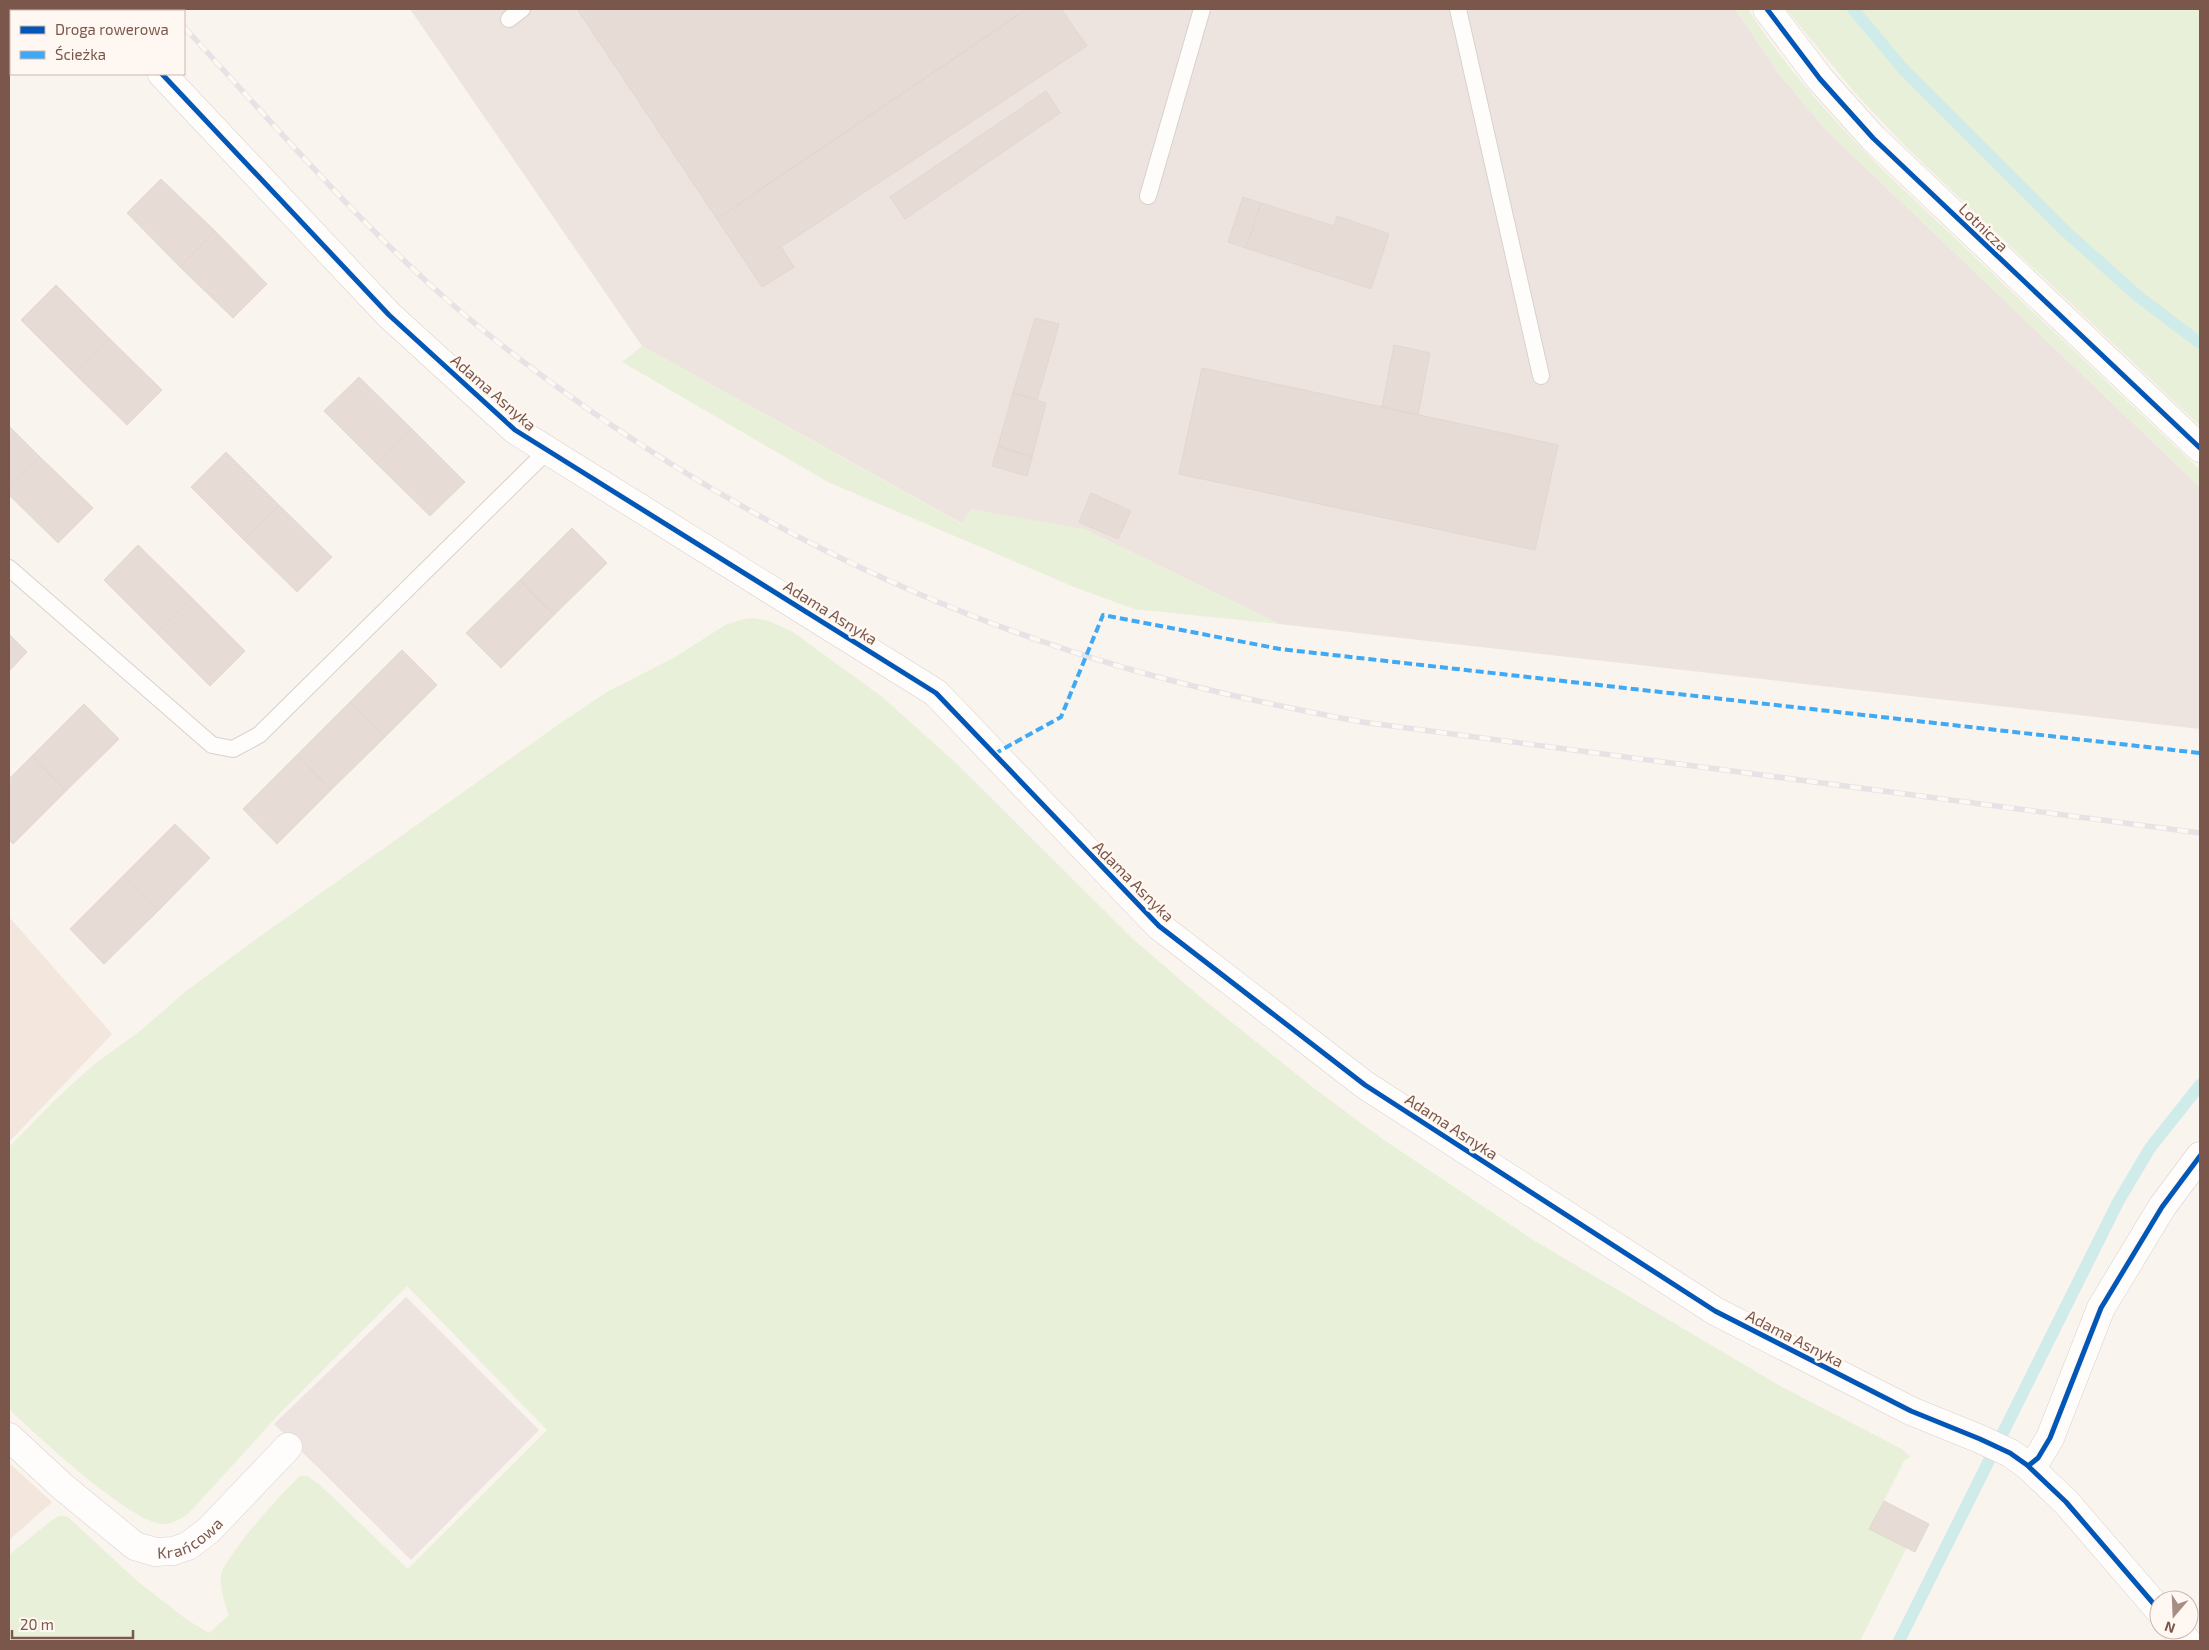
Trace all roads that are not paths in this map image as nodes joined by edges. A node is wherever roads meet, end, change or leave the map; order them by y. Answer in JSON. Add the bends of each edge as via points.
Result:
{"nodes":[{"id":1,"x":522,"y":9,"type":"edge"},
{"id":2,"x":1202,"y":9,"type":"edge"},
{"id":3,"x":1458,"y":9,"type":"edge"},
{"id":4,"x":1767,"y":9,"type":"edge"},
{"id":5,"x":509,"y":19,"type":"dead end"},
{"id":6,"x":163,"y":75,"type":"edge"},
{"id":7,"x":1148,"y":196,"type":"dead end"},
{"id":8,"x":1541,"y":376,"type":"dead end"},
{"id":9,"x":2200,"y":448,"type":"edge"},
{"id":10,"x":548,"y":450,"type":"junction"},
{"id":11,"x":9,"y":568,"type":"edge"},
{"id":12,"x":2200,"y":1156,"type":"edge"},
{"id":13,"x":9,"y":1437,"type":"edge"},
{"id":14,"x":288,"y":1447,"type":"dead end"},
{"id":15,"x":2019,"y":1460,"type":"junction"},
{"id":16,"x":2149,"y":1598,"type":"edge"}],
"edges":[{"from":1,"to":5,"type":"lane"},
{"from":2,"to":7,"type":"lane"},
{"from":3,"to":8,"type":"lane"},
{"from":4,"to":9,"type":"street","name":"Lotnicza","via":[[1820,78],[1873,138]]},
{"from":6,"to":10,"type":"street","name":"Adama Asnyka","via":[[389,315],[514,430]]},
{"from":10,"to":11,"type":"lane","via":[[259,735],[233,749],[212,745]]},
{"from":10,"to":15,"type":"street","name":"Adama Asnyka","via":[[936,693],[1159,926],[1365,1085],[1715,1311],[1911,1411],[1980,1439]]},
{"from":12,"to":15,"type":"street","via":[[2162,1206],[2101,1308],[2050,1438],[2038,1458]]},
{"from":13,"to":14,"type":"street","name":"Krańcowa","via":[[135,1546],[155,1552],[188,1546],[209,1530]]},
{"from":15,"to":16,"type":"street","name":"Adama Asnyka","via":[[2066,1502]]}]}
